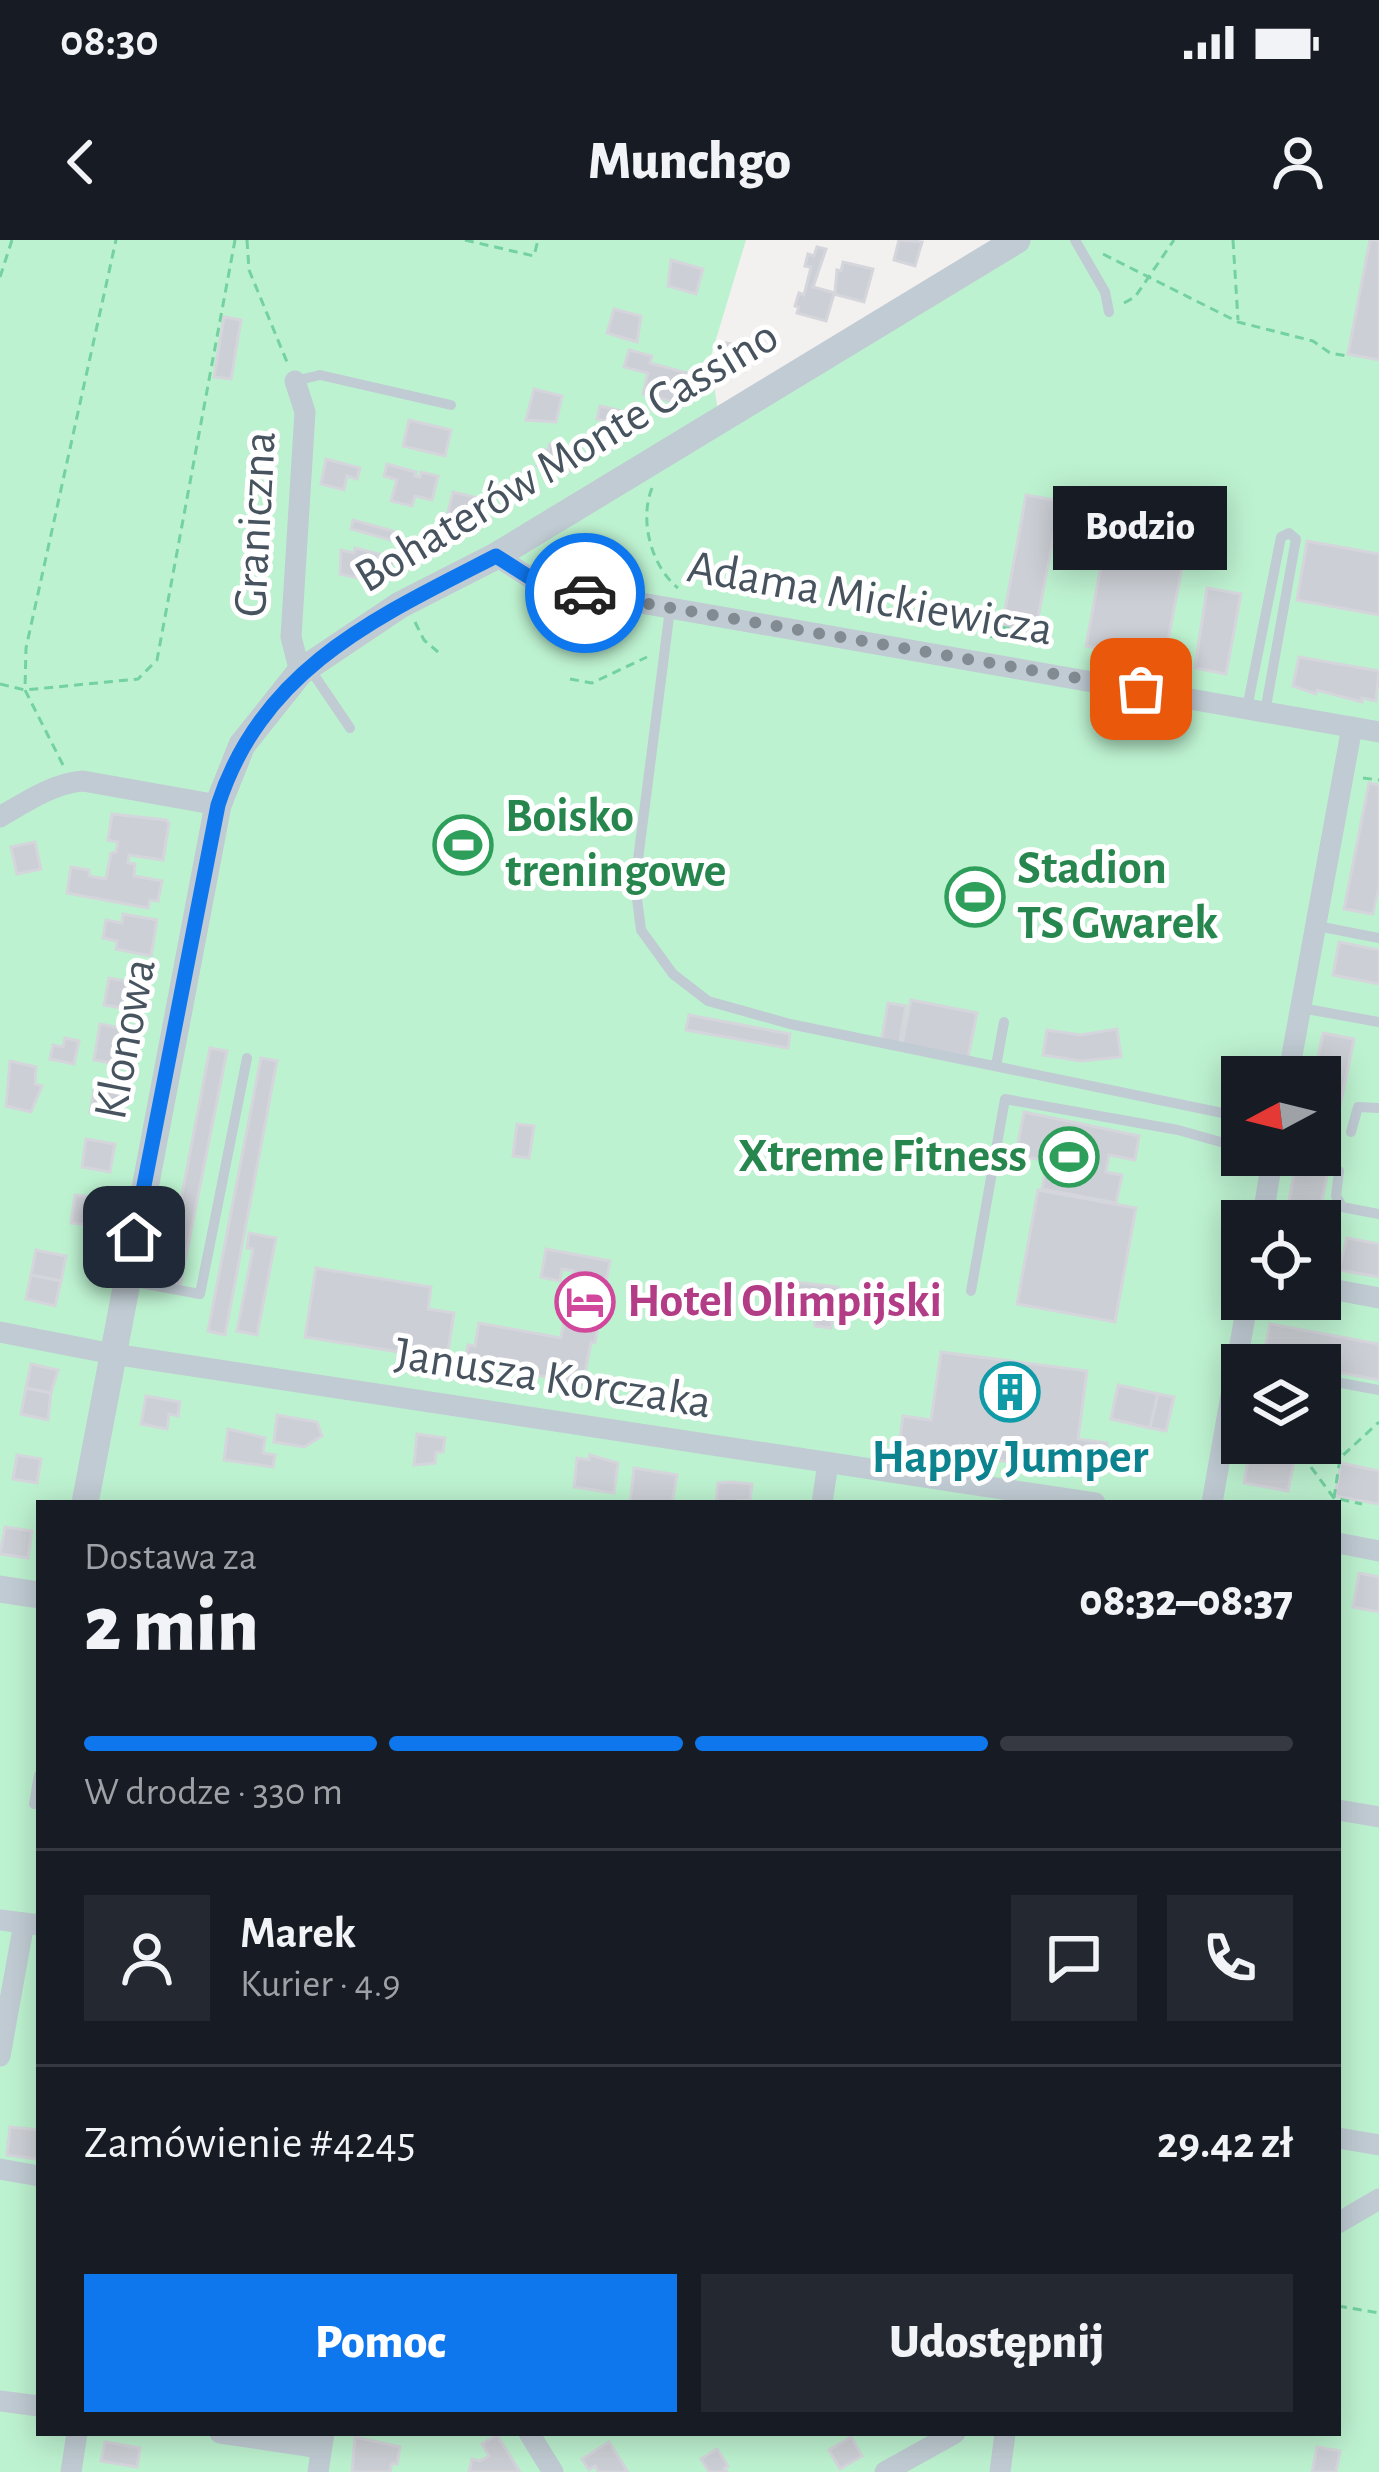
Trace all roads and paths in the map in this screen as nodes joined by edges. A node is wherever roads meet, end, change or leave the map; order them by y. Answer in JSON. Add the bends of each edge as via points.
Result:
{"nodes":[{"id":1,"x":12,"y":240,"type":"edge"},
{"id":2,"x":116,"y":240,"type":"edge"},
{"id":3,"x":235,"y":240,"type":"edge"},
{"id":4,"x":247,"y":240,"type":"edge"},
{"id":5,"x":465,"y":240,"type":"edge"},
{"id":6,"x":538,"y":240,"type":"edge"},
{"id":7,"x":1016,"y":240,"type":"edge"},
{"id":8,"x":1174,"y":240,"type":"edge"},
{"id":9,"x":1233,"y":240,"type":"edge"},
{"id":10,"x":1077,"y":243,"type":"edge"},
{"id":11,"x":0,"y":277,"type":"edge"},
{"id":12,"x":1148,"y":278,"type":"junction"},
{"id":13,"x":1109,"y":312,"type":"joint"},
{"id":14,"x":1238,"y":322,"type":"junction"},
{"id":15,"x":1347,"y":356,"type":"dead end"},
{"id":16,"x":295,"y":380,"type":"junction"},
{"id":17,"x":451,"y":405,"type":"dead end"},
{"id":18,"x":670,"y":450,"type":"junction"},
{"id":19,"x":496,"y":556,"type":"junction"},
{"id":20,"x":677,"y":599,"type":"junction"},
{"id":21,"x":411,"y":615,"type":"dead end"},
{"id":22,"x":984,"y":635,"type":"joint"},
{"id":23,"x":665,"y":649,"type":"junction"},
{"id":24,"x":438,"y":652,"type":"dead end"},
{"id":25,"x":1122,"y":653,"type":"dead end"},
{"id":26,"x":1121,"y":662,"type":"dead end"},
{"id":27,"x":304,"y":669,"type":"junction"},
{"id":28,"x":570,"y":679,"type":"dead end"},
{"id":29,"x":0,"y":684,"type":"edge"},
{"id":30,"x":26,"y":690,"type":"junction"},
{"id":31,"x":1256,"y":710,"type":"junction"},
{"id":32,"x":1352,"y":727,"type":"junction"},
{"id":33,"x":350,"y":728,"type":"dead end"},
{"id":34,"x":1379,"y":732,"type":"edge"},
{"id":35,"x":66,"y":772,"type":"dead end"},
{"id":36,"x":1353,"y":776,"type":"dead end"},
{"id":37,"x":1379,"y":780,"type":"edge"},
{"id":38,"x":218,"y":805,"type":"junction"},
{"id":39,"x":0,"y":817,"type":"edge"},
{"id":40,"x":1316,"y":926,"type":"junction"},
{"id":41,"x":1379,"y":938,"type":"edge"},
{"id":42,"x":1301,"y":1008,"type":"junction"},
{"id":43,"x":1004,"y":1022,"type":"dead end"},
{"id":44,"x":1379,"y":1022,"type":"edge"},
{"id":45,"x":1292,"y":1056,"type":"edge"},
{"id":46,"x":247,"y":1058,"type":"dead end"},
{"id":47,"x":996,"y":1066,"type":"junction"},
{"id":48,"x":1379,"y":1108,"type":"edge"},
{"id":49,"x":1221,"y":1113,"type":"edge"},
{"id":50,"x":1351,"y":1132,"type":"dead end"},
{"id":51,"x":1221,"y":1142,"type":"edge"},
{"id":52,"x":1337,"y":1176,"type":"edge"},
{"id":53,"x":1379,"y":1214,"type":"edge"},
{"id":54,"x":125,"y":1280,"type":"junction"},
{"id":55,"x":971,"y":1291,"type":"dead end"},
{"id":56,"x":1341,"y":1291,"type":"edge"},
{"id":57,"x":1379,"y":1298,"type":"edge"},
{"id":58,"x":0,"y":1332,"type":"edge"},
{"id":59,"x":113,"y":1354,"type":"junction"},
{"id":60,"x":1341,"y":1383,"type":"edge"},
{"id":61,"x":1379,"y":1390,"type":"edge"},
{"id":62,"x":1379,"y":1422,"type":"edge"},
{"id":63,"x":1341,"y":1457,"type":"edge"},
{"id":64,"x":1221,"y":1461,"type":"edge"},
{"id":65,"x":828,"y":1463,"type":"junction"},
{"id":66,"x":1311,"y":1464,"type":"edge"},
{"id":67,"x":1339,"y":1464,"type":"edge"},
{"id":68,"x":1334,"y":1498,"type":"junction"},
{"id":69,"x":86,"y":1500,"type":"edge"},
{"id":70,"x":822,"y":1500,"type":"edge"},
{"id":71,"x":1075,"y":1500,"type":"edge"},
{"id":72,"x":1213,"y":1500,"type":"edge"},
{"id":73,"x":1362,"y":1504,"type":"dead end"},
{"id":74,"x":1341,"y":1545,"type":"edge"},
{"id":75,"x":1379,"y":1551,"type":"edge"},
{"id":76,"x":0,"y":1588,"type":"edge"},
{"id":77,"x":36,"y":1594,"type":"edge"},
{"id":78,"x":36,"y":1792,"type":"edge"},
{"id":79,"x":34,"y":1804,"type":"dead end"},
{"id":80,"x":1341,"y":1811,"type":"edge"},
{"id":81,"x":1379,"y":1817,"type":"edge"},
{"id":82,"x":0,"y":1920,"type":"edge"},
{"id":83,"x":31,"y":1924,"type":"edge"},
{"id":84,"x":0,"y":2056,"type":"edge"},
{"id":85,"x":1341,"y":2139,"type":"edge"},
{"id":86,"x":1379,"y":2145,"type":"edge"},
{"id":87,"x":0,"y":2169,"type":"edge"},
{"id":88,"x":36,"y":2175,"type":"edge"},
{"id":89,"x":1379,"y":2199,"type":"edge"},
{"id":90,"x":1341,"y":2221,"type":"edge"},
{"id":91,"x":1341,"y":2307,"type":"edge"},
{"id":92,"x":1379,"y":2313,"type":"edge"},
{"id":93,"x":0,"y":2401,"type":"edge"},
{"id":94,"x":36,"y":2406,"type":"edge"},
{"id":95,"x":77,"y":2436,"type":"edge"},
{"id":96,"x":264,"y":2436,"type":"edge"},
{"id":97,"x":531,"y":2436,"type":"edge"},
{"id":98,"x":950,"y":2436,"type":"edge"},
{"id":99,"x":1005,"y":2436,"type":"edge"},
{"id":100,"x":322,"y":2440,"type":"edge"},
{"id":101,"x":71,"y":2472,"type":"edge"},
{"id":102,"x":318,"y":2472,"type":"edge"},
{"id":103,"x":553,"y":2472,"type":"edge"},
{"id":104,"x":885,"y":2472,"type":"edge"},
{"id":105,"x":1000,"y":2472,"type":"edge"}],
"edges":[{"from":1,"to":11,"type":"path"},
{"from":2,"to":30,"type":"path","via":[[26,648]]},
{"from":3,"to":30,"type":"path","via":[[157,660],[139,679]]},
{"from":4,"to":16,"type":"path","name":"Graniczna","via":[[249,270]]},
{"from":5,"to":6,"type":"path","via":[[534,256]]},
{"from":7,"to":18,"type":"street","name":"Bohaterów Monte Cassino"},
{"from":8,"to":12,"type":"path"},
{"from":9,"to":14,"type":"path"},
{"from":10,"to":12,"type":"path"},
{"from":10,"to":13,"type":"lane"},
{"from":12,"to":13,"type":"path"},
{"from":12,"to":14,"type":"path"},
{"from":14,"to":15,"type":"path"},
{"from":16,"to":17,"type":"lane","name":"Graniczna","via":[[320,375]]},
{"from":16,"to":27,"type":"street","name":"Graniczna","via":[[305,412],[291,637]]},
{"from":18,"to":19,"type":"street","name":"Bohaterów Monte Cassino"},
{"from":18,"to":20,"type":"path","via":[[647,500],[647,526]]},
{"from":19,"to":20,"type":"street","name":"Adama Mickiewicza","via":[[561,589]]},
{"from":19,"to":27,"type":"street","name":"Bohaterów Monte Cassino","via":[[400,605]]},
{"from":20,"to":23,"type":"lane"},
{"from":20,"to":31,"type":"street","name":"Adama Mickiewicza"},
{"from":21,"to":24,"type":"path"},
{"from":22,"to":22,"type":"path","via":[[986,624],[1017,630],[1015,641]]},
{"from":23,"to":28,"type":"path","via":[[592,683]]},
{"from":23,"to":47,"type":"lane","via":[[635,883],[641,930],[674,974],[709,1001],[749,1013]]},
{"from":25,"to":26,"type":"path"},
{"from":27,"to":33,"type":"lane"},
{"from":27,"to":38,"type":"street","name":"Bohaterów Monte Cassino","via":[[242,745]]},
{"from":29,"to":30,"type":"path"},
{"from":30,"to":35,"type":"path"},
{"from":31,"to":31,"type":"lane","via":[[1296,539],[1289,533],[1281,537]]},
{"from":31,"to":32,"type":"street","name":"Adama Mickiewicza"},
{"from":32,"to":34,"type":"street","name":"Adama Mickiewicza"},
{"from":32,"to":40,"type":"street"},
{"from":36,"to":37,"type":"path"},
{"from":38,"to":39,"type":"street","via":[[83,781]]},
{"from":38,"to":54,"type":"street","name":"Klonowa"},
{"from":40,"to":41,"type":"lane"},
{"from":40,"to":42,"type":"street"},
{"from":42,"to":44,"type":"lane"},
{"from":42,"to":45,"type":"street"},
{"from":43,"to":47,"type":"lane"},
{"from":46,"to":54,"type":"lane","via":[[200,1294]]},
{"from":47,"to":49,"type":"lane"},
{"from":48,"to":50,"type":"lane","via":[[1358,1107]]},
{"from":51,"to":55,"type":"lane","via":[[1005,1099]]},
{"from":52,"to":53,"type":"lane","via":[[1342,1208]]},
{"from":54,"to":59,"type":"street","name":"Klonowa"},
{"from":56,"to":57,"type":"street"},
{"from":58,"to":59,"type":"street","name":"Janusza Korczaka"},
{"from":59,"to":65,"type":"street","name":"Janusza Korczaka"},
{"from":59,"to":69,"type":"street","name":"Klonowa"},
{"from":60,"to":61,"type":"lane"},
{"from":62,"to":63,"type":"path"},
{"from":64,"to":72,"type":"street"},
{"from":65,"to":70,"type":"street"},
{"from":65,"to":71,"type":"street","name":"Janusza Korczaka"},
{"from":66,"to":68,"type":"path"},
{"from":67,"to":68,"type":"path"},
{"from":68,"to":73,"type":"path"},
{"from":74,"to":75,"type":"street"},
{"from":76,"to":77,"type":"street"},
{"from":78,"to":79,"type":"lane"},
{"from":80,"to":81,"type":"street"},
{"from":82,"to":83,"type":"street"},
{"from":83,"to":84,"type":"street"},
{"from":85,"to":86,"type":"street"},
{"from":87,"to":88,"type":"street"},
{"from":89,"to":90,"type":"street"},
{"from":91,"to":92,"type":"path"},
{"from":93,"to":94,"type":"street"},
{"from":95,"to":101,"type":"street"},
{"from":96,"to":100,"type":"street"},
{"from":97,"to":103,"type":"street"},
{"from":98,"to":104,"type":"street"},
{"from":99,"to":105,"type":"street"},
{"from":100,"to":102,"type":"street"}]}
